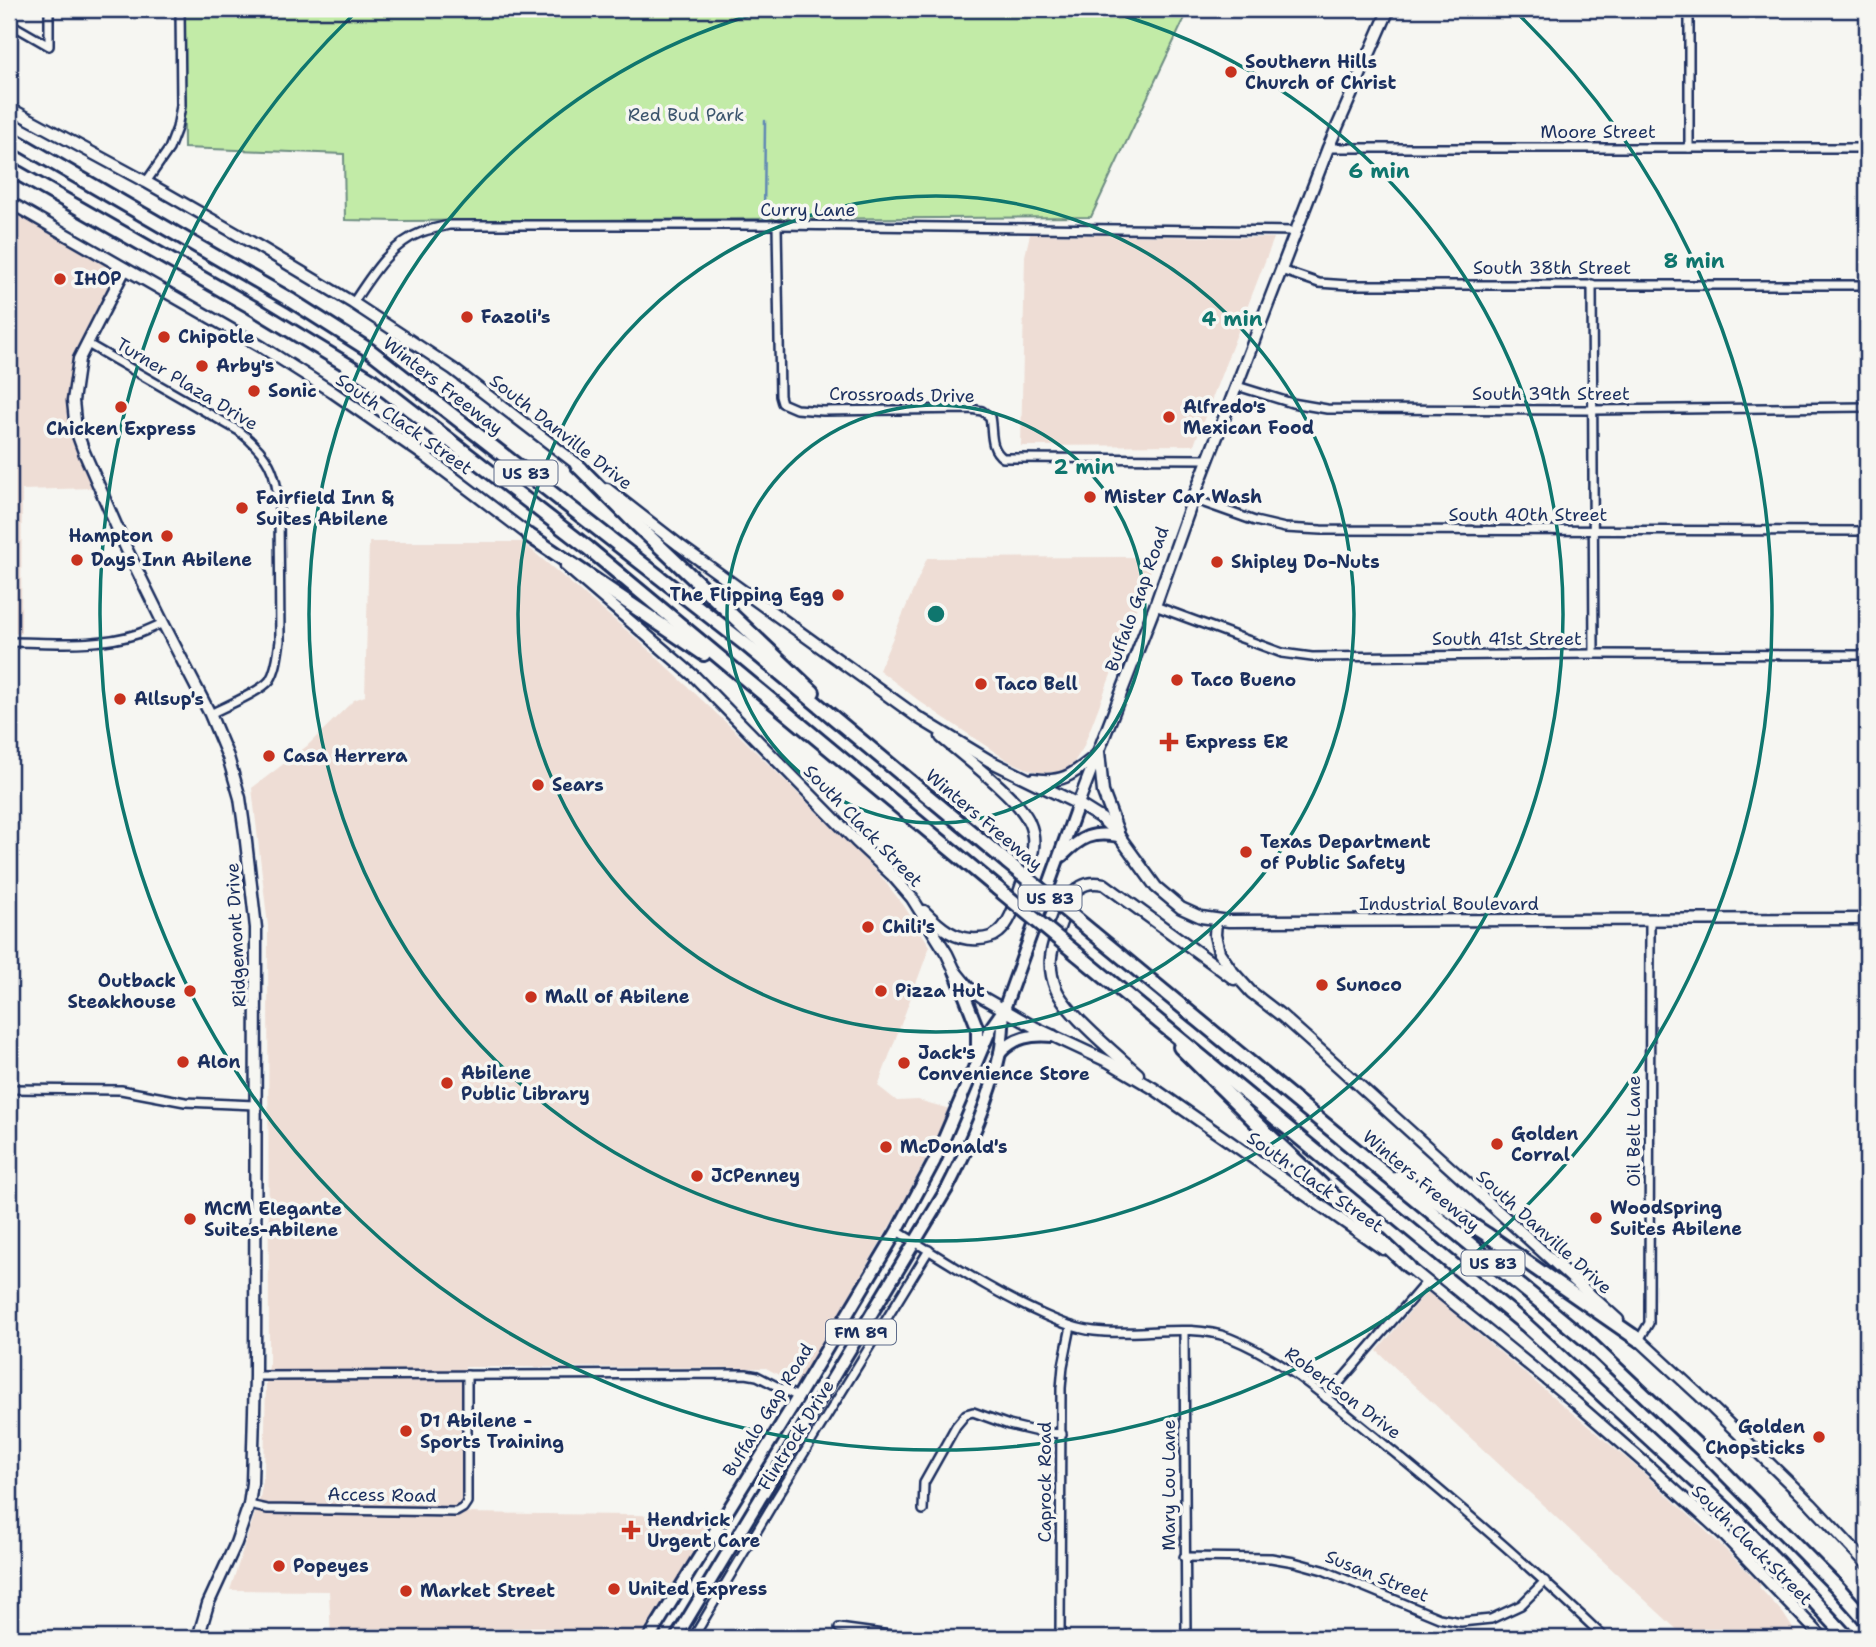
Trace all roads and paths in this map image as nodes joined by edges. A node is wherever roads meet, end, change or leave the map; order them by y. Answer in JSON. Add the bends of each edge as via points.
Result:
{"nodes":[{"id":1,"x":49,"y":9,"type":"edge"},
{"id":2,"x":180,"y":9,"type":"edge"},
{"id":3,"x":1389,"y":9,"type":"edge"},
{"id":4,"x":1689,"y":9,"type":"edge"},
{"id":5,"x":9,"y":23,"type":"edge"},
{"id":6,"x":9,"y":108,"type":"edge"},
{"id":7,"x":9,"y":137,"type":"edge"},
{"id":8,"x":1328,"y":148,"type":"junction"},
{"id":9,"x":1689,"y":148,"type":"junction"},
{"id":10,"x":1867,"y":148,"type":"edge"},
{"id":11,"x":9,"y":167,"type":"edge"},
{"id":12,"x":146,"y":182,"type":"junction"},
{"id":13,"x":9,"y":202,"type":"edge"},
{"id":14,"x":777,"y":225,"type":"junction"},
{"id":15,"x":1296,"y":231,"type":"junction"},
{"id":16,"x":125,"y":269,"type":"junction"},
{"id":17,"x":1281,"y":270,"type":"junction"},
{"id":18,"x":1592,"y":284,"type":"junction"},
{"id":19,"x":1867,"y":285,"type":"edge"},
{"id":20,"x":353,"y":303,"type":"junction"},
{"id":21,"x":86,"y":343,"type":"junction"},
{"id":22,"x":1237,"y":386,"type":"junction"},
{"id":23,"x":1867,"y":407,"type":"edge"},
{"id":24,"x":1593,"y":410,"type":"junction"},
{"id":25,"x":1208,"y":459,"type":"junction"},
{"id":26,"x":577,"y":465,"type":"junction"},
{"id":27,"x":1193,"y":499,"type":"junction"},
{"id":28,"x":1594,"y":531,"type":"junction"},
{"id":29,"x":1867,"y":531,"type":"edge"},
{"id":30,"x":530,"y":536,"type":"junction"},
{"id":31,"x":1155,"y":606,"type":"junction"},
{"id":32,"x":163,"y":623,"type":"junction"},
{"id":33,"x":9,"y":642,"type":"edge"},
{"id":34,"x":1594,"y":654,"type":"junction"},
{"id":35,"x":1867,"y":655,"type":"edge"},
{"id":36,"x":760,"y":692,"type":"junction"},
{"id":37,"x":210,"y":714,"type":"junction"},
{"id":38,"x":919,"y":718,"type":"junction"},
{"id":39,"x":1098,"y":752,"type":"junction"},
{"id":40,"x":889,"y":765,"type":"junction"},
{"id":41,"x":1024,"y":778,"type":"junction"},
{"id":42,"x":1078,"y":804,"type":"junction"},
{"id":43,"x":1119,"y":836,"type":"junction"},
{"id":44,"x":1058,"y":861,"type":"junction"},
{"id":45,"x":912,"y":898,"type":"junction"},
{"id":46,"x":1650,"y":919,"type":"junction"},
{"id":47,"x":1867,"y":919,"type":"edge"},
{"id":48,"x":1216,"y":920,"type":"junction"},
{"id":49,"x":955,"y":971,"type":"junction"},
{"id":50,"x":1120,"y":988,"type":"junction"},
{"id":51,"x":1251,"y":992,"type":"junction"},
{"id":52,"x":1004,"y":1009,"type":"junction"},
{"id":53,"x":1053,"y":1035,"type":"junction"},
{"id":54,"x":1000,"y":1053,"type":"junction"},
{"id":55,"x":977,"y":1059,"type":"junction"},
{"id":56,"x":1153,"y":1088,"type":"junction"},
{"id":57,"x":9,"y":1089,"type":"edge"},
{"id":58,"x":255,"y":1105,"type":"junction"},
{"id":59,"x":1347,"y":1143,"type":"junction"},
{"id":60,"x":897,"y":1231,"type":"junction"},
{"id":61,"x":916,"y":1242,"type":"junction"},
{"id":62,"x":929,"y":1250,"type":"junction"},
{"id":63,"x":1409,"y":1267,"type":"junction"},
{"id":64,"x":1427,"y":1280,"type":"junction"},
{"id":65,"x":1071,"y":1326,"type":"junction"},
{"id":66,"x":1184,"y":1331,"type":"junction"},
{"id":67,"x":1639,"y":1340,"type":"junction"},
{"id":68,"x":467,"y":1375,"type":"junction"},
{"id":69,"x":255,"y":1376,"type":"junction"},
{"id":70,"x":797,"y":1397,"type":"junction"},
{"id":71,"x":1326,"y":1398,"type":"junction"},
{"id":72,"x":803,"y":1429,"type":"junction"},
{"id":73,"x":1062,"y":1434,"type":"junction"},
{"id":74,"x":249,"y":1505,"type":"junction"},
{"id":75,"x":923,"y":1510,"type":"dead end"},
{"id":76,"x":1184,"y":1557,"type":"junction"},
{"id":77,"x":1867,"y":1564,"type":"edge"},
{"id":78,"x":1545,"y":1581,"type":"junction"},
{"id":79,"x":1867,"y":1621,"type":"edge"},
{"id":80,"x":839,"y":1628,"type":"dead end"},
{"id":81,"x":198,"y":1638,"type":"edge"},
{"id":82,"x":649,"y":1638,"type":"edge"},
{"id":83,"x":676,"y":1638,"type":"edge"},
{"id":84,"x":693,"y":1638,"type":"edge"},
{"id":85,"x":912,"y":1638,"type":"edge"},
{"id":86,"x":1060,"y":1638,"type":"edge"},
{"id":87,"x":1186,"y":1638,"type":"edge"},
{"id":88,"x":1605,"y":1638,"type":"edge"},
{"id":89,"x":1823,"y":1638,"type":"edge"},
{"id":90,"x":1848,"y":1638,"type":"edge"}],
"edges":[{"from":1,"to":5,"type":"street","via":[[49,46]]},
{"from":2,"to":12,"type":"street","via":[[177,128],[169,149]]},
{"from":3,"to":8,"type":"main road","name":"Buffalo Gap Road"},
{"from":4,"to":9,"type":"street"},
{"from":6,"to":12,"type":"main road","name":"South Danville Drive"},
{"from":7,"to":40,"type":"highway","name":"Winters Freeway","number":"US 83","via":[[369,350],[745,644]]},
{"from":8,"to":9,"type":"street","name":"Moore Street"},
{"from":8,"to":15,"type":"main road","name":"Buffalo Gap Road"},
{"from":9,"to":10,"type":"street","name":"Moore Street"},
{"from":11,"to":36,"type":"highway","number":"US 83","via":[[372,380],[588,548]]},
{"from":12,"to":20,"type":"main road","name":"South Danville Drive"},
{"from":13,"to":16,"type":"main road","name":"South Clack Street"},
{"from":14,"to":15,"type":"street","name":"Curry Lane"},
{"from":14,"to":20,"type":"street","name":"Curry Lane","via":[[449,225],[401,243]]},
{"from":14,"to":25,"type":"street","name":"Crossroads Drive","via":[[782,403],[823,411],[982,411],[990,417],[992,442],[1003,458]]},
{"from":15,"to":17,"type":"main road","name":"Buffalo Gap Road"},
{"from":16,"to":21,"type":"main road","name":"Ridgemont Drive"},
{"from":16,"to":30,"type":"main road","name":"South Clack Street","via":[[262,347],[358,409]]},
{"from":17,"to":18,"type":"street","name":"South 38th Street","via":[[1319,283],[1348,285]]},
{"from":17,"to":22,"type":"main road","name":"Buffalo Gap Road"},
{"from":18,"to":19,"type":"street","name":"South 38th Street"},
{"from":18,"to":24,"type":"street"},
{"from":20,"to":26,"type":"main road","name":"South Danville Drive","via":[[453,369]]},
{"from":21,"to":32,"type":"main road","name":"Ridgemont Drive","via":[[73,401],[76,430]]},
{"from":21,"to":37,"type":"street","name":"Turner Plaza Drive","via":[[239,431],[256,444],[274,473],[279,509],[278,659],[269,681]]},
{"from":22,"to":24,"type":"street","name":"South 39th Street","via":[[1326,409]]},
{"from":22,"to":25,"type":"main road","name":"Buffalo Gap Road"},
{"from":23,"to":24,"type":"street","name":"South 39th Street"},
{"from":24,"to":28,"type":"street"},
{"from":25,"to":27,"type":"main road","name":"Buffalo Gap Road"},
{"from":26,"to":38,"type":"main road","name":"South Danville Drive","via":[[679,545]]},
{"from":26,"to":40,"type":"highway"},
{"from":27,"to":28,"type":"street","name":"South 40th Street","via":[[1284,528]]},
{"from":27,"to":31,"type":"main road","name":"Buffalo Gap Road"},
{"from":28,"to":29,"type":"street","name":"South 40th Street"},
{"from":28,"to":34,"type":"street"},
{"from":30,"to":36,"type":"highway"},
{"from":30,"to":45,"type":"main road","name":"South Clack Street","via":[[695,677]]},
{"from":31,"to":34,"type":"street","name":"South 41st Street","via":[[1282,653],[1312,657]]},
{"from":31,"to":39,"type":"main road","name":"Buffalo Gap Road"},
{"from":32,"to":33,"type":"street","via":[[111,640]]},
{"from":32,"to":37,"type":"main road","name":"Ridgemont Drive"},
{"from":34,"to":35,"type":"street","name":"South 41st Street"},
{"from":36,"to":50,"type":"highway","number":"US 83","bridge":true},
{"from":37,"to":58,"type":"main road","name":"Ridgemont Drive","via":[[240,798],[251,876],[256,945]]},
{"from":38,"to":41,"type":"main road","name":"South Danville Drive"},
{"from":38,"to":45,"type":"main road","via":[[1022,810],[1035,848],[1008,921],[998,933],[984,939],[959,938]]},
{"from":39,"to":41,"type":"main road","via":[[1072,775],[1047,781]]},
{"from":39,"to":42,"type":"main road","name":"Buffalo Gap Road"},
{"from":39,"to":43,"type":"main road","via":[[1103,792]]},
{"from":40,"to":59,"type":"highway","name":"Winters Freeway","number":"US 83","bridge":true},
{"from":41,"to":42,"type":"main road","name":"South Danville Drive"},
{"from":42,"to":43,"type":"main road","name":"Industrial Boulevard","via":[[1102,818]]},
{"from":42,"to":44,"type":"main road","name":"Buffalo Gap Road","number":"FM 89"},
{"from":43,"to":44,"type":"main road","via":[[1087,836]]},
{"from":43,"to":48,"type":"main road","name":"Industrial Boulevard","via":[[1164,895],[1191,913]]},
{"from":44,"to":52,"type":"main road","name":"Buffalo Gap Road","number":"FM 89"},
{"from":45,"to":49,"type":"main road","name":"South Clack Street"},
{"from":46,"to":47,"type":"main road","name":"Industrial Boulevard"},
{"from":46,"to":48,"type":"main road","name":"Industrial Boulevard"},
{"from":46,"to":67,"type":"street","name":"Oil Belt Lane","via":[[1649,1323]]},
{"from":48,"to":51,"type":"main road","name":"South Danville Drive","via":[[1219,952]]},
{"from":49,"to":52,"type":"main road","name":"South Clack Street","via":[[975,992]]},
{"from":49,"to":55,"type":"main road","via":[[977,1027]]},
{"from":50,"to":63,"type":"highway"},
{"from":50,"to":90,"type":"highway","number":"US 83","via":[[1526,1325],[1726,1509]]},
{"from":51,"to":56,"type":"main road","via":[[1112,888],[1097,882],[1078,888],[1052,951],[1055,987],[1079,1019]]},
{"from":51,"to":67,"type":"main road","name":"South Danville Drive"},
{"from":52,"to":53,"type":"main road","name":"South Clack Street"},
{"from":52,"to":54,"type":"main road","name":"Buffalo Gap Road","number":"FM 89"},
{"from":52,"to":55,"type":"main road","name":"Buffalo Gap Road","number":"FM 89"},
{"from":53,"to":54,"type":"main road","via":[[1025,1037]]},
{"from":53,"to":56,"type":"main road","name":"South Clack Street"},
{"from":54,"to":61,"type":"main road","name":"Buffalo Gap Road","number":"FM 89","via":[[984,1108],[963,1156]]},
{"from":55,"to":60,"type":"main road","name":"Buffalo Gap Road","number":"FM 89","via":[[934,1162]]},
{"from":56,"to":63,"type":"main road","name":"South Clack Street"},
{"from":57,"to":58,"type":"street","via":[[121,1090],[185,1102]]},
{"from":58,"to":69,"type":"main road","name":"Ridgemont Drive"},
{"from":59,"to":67,"type":"highway"},
{"from":59,"to":79,"type":"highway","name":"Winters Freeway","number":"US 83","via":[[1584,1339],[1703,1451]]},
{"from":60,"to":61,"type":"street","name":"Robertson Drive"},
{"from":60,"to":70,"type":"main road","name":"Buffalo Gap Road","number":"FM 89"},
{"from":61,"to":62,"type":"street","name":"Robertson Drive"},
{"from":61,"to":72,"type":"main road","name":"Buffalo Gap Road","number":"FM 89"},
{"from":62,"to":65,"type":"street","name":"Robertson Drive","via":[[1015,1302]]},
{"from":62,"to":84,"type":"street","name":"Flintrock Drive"},
{"from":63,"to":64,"type":"main road","name":"South Clack Street"},
{"from":64,"to":71,"type":"street"},
{"from":64,"to":89,"type":"main road","name":"South Clack Street","via":[[1647,1465],[1723,1534]]},
{"from":65,"to":66,"type":"street","name":"Robertson Drive","via":[[1123,1333]]},
{"from":65,"to":73,"type":"street","name":"Caprock Road","via":[[1061,1388]]},
{"from":66,"to":71,"type":"street","name":"Robertson Drive","via":[[1228,1337],[1256,1350]]},
{"from":66,"to":76,"type":"street","name":"Mary Lou Lane"},
{"from":67,"to":77,"type":"main road","name":"South Danville Drive","via":[[1811,1504]]},
{"from":68,"to":69,"type":"street"},
{"from":68,"to":70,"type":"street","via":[[746,1374]]},
{"from":68,"to":74,"type":"street","name":"Access Road","via":[[467,1502],[463,1508],[456,1512]]},
{"from":69,"to":74,"type":"main road","name":"Ridgemont Drive"},
{"from":70,"to":72,"type":"main road","via":[[806,1410]]},
{"from":70,"to":82,"type":"main road","name":"Buffalo Gap Road","number":"FM 89"},
{"from":71,"to":78,"type":"street","name":"Robertson Drive"},
{"from":72,"to":83,"type":"main road","name":"Buffalo Gap Road","number":"FM 89"},
{"from":73,"to":75,"type":"street","via":[[966,1414],[924,1483]]},
{"from":73,"to":86,"type":"street","name":"Caprock Road"},
{"from":74,"to":81,"type":"main road","name":"Ridgemont Drive"},
{"from":76,"to":78,"type":"street","name":"Susan Street","via":[[1294,1562],[1439,1618],[1461,1622],[1491,1619],[1521,1605]]},
{"from":76,"to":87,"type":"street","name":"Mary Lou Lane"},
{"from":78,"to":88,"type":"street","name":"Robertson Drive"},
{"from":80,"to":85,"type":"street"}]}
